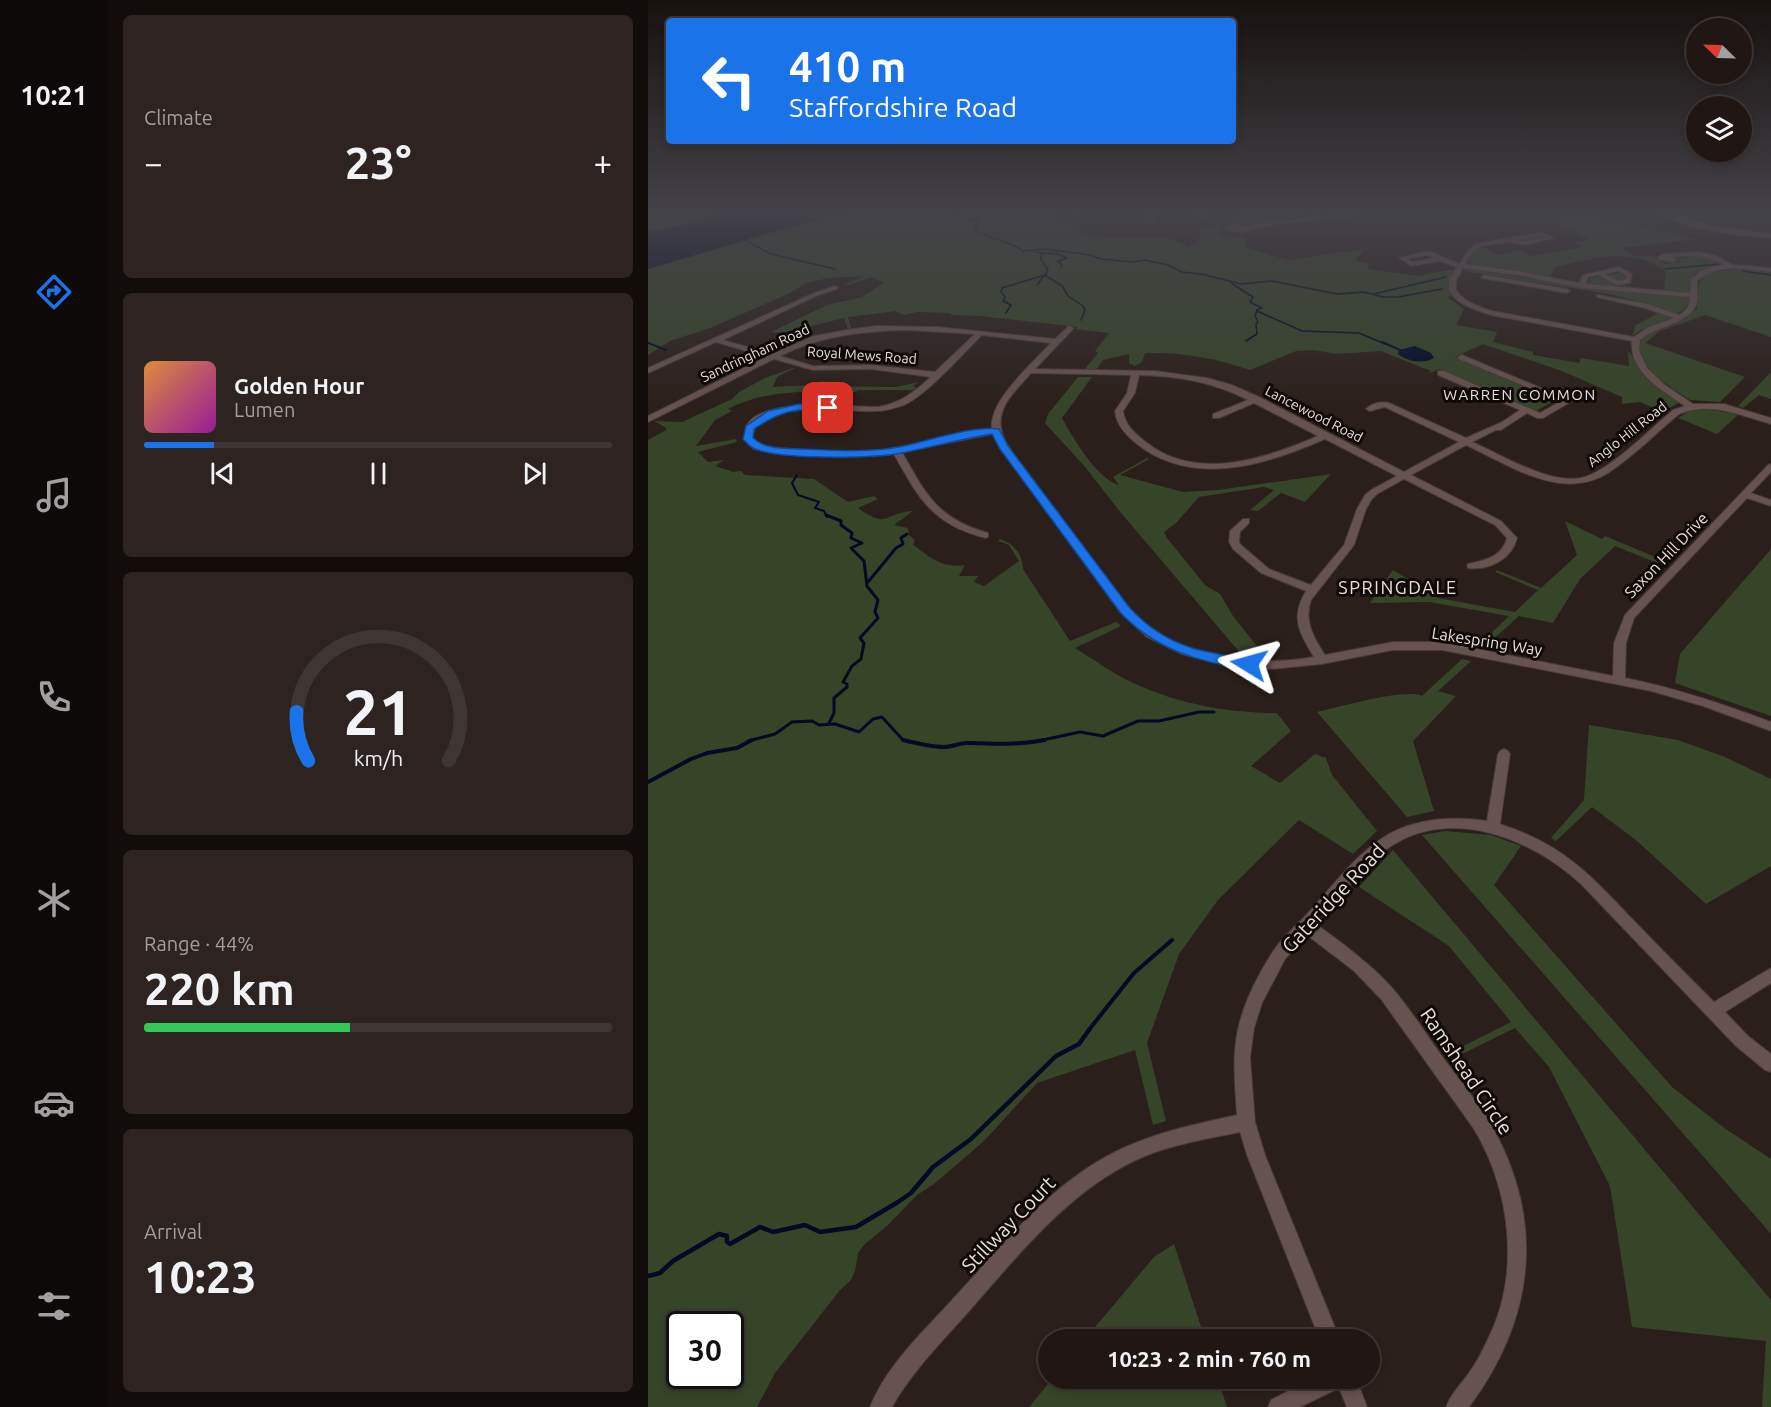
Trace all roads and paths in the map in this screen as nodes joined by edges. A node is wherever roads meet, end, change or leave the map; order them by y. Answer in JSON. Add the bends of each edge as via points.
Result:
{"nodes":[{"id":1,"x":1456,"y":276,"type":"edge"},
{"id":2,"x":1495,"y":276,"type":"edge"},
{"id":3,"x":1531,"y":276,"type":"edge"},
{"id":4,"x":1586,"y":276,"type":"edge"},
{"id":5,"x":1698,"y":276,"type":"edge"},
{"id":6,"x":1582,"y":286,"type":"junction"},
{"id":7,"x":835,"y":288,"type":"dead end"},
{"id":8,"x":1694,"y":295,"type":"junction"},
{"id":9,"x":1679,"y":317,"type":"junction"},
{"id":10,"x":1069,"y":328,"type":"dead end"},
{"id":11,"x":980,"y":333,"type":"junction"},
{"id":12,"x":1636,"y":339,"type":"junction"},
{"id":13,"x":716,"y":340,"type":"junction"},
{"id":14,"x":1057,"y":342,"type":"junction"},
{"id":15,"x":773,"y":357,"type":"junction"},
{"id":16,"x":1462,"y":357,"type":"dead end"},
{"id":17,"x":648,"y":371,"type":"edge"},
{"id":18,"x":1031,"y":371,"type":"junction"},
{"id":19,"x":1136,"y":372,"type":"junction"},
{"id":20,"x":1441,"y":373,"type":"dead end"},
{"id":21,"x":937,"y":375,"type":"junction"},
{"id":22,"x":1256,"y":399,"type":"junction"},
{"id":23,"x":1691,"y":406,"type":"junction"},
{"id":24,"x":1370,"y":409,"type":"dead end"},
{"id":25,"x":1526,"y":410,"type":"junction"},
{"id":26,"x":1216,"y":416,"type":"dead end"},
{"id":27,"x":648,"y":419,"type":"edge"},
{"id":28,"x":1771,"y":421,"type":"edge"},
{"id":29,"x":995,"y":431,"type":"junction"},
{"id":30,"x":1327,"y":435,"type":"junction"},
{"id":31,"x":1467,"y":442,"type":"junction"},
{"id":32,"x":897,"y":451,"type":"junction"},
{"id":33,"x":1771,"y":467,"type":"edge"},
{"id":34,"x":1405,"y":475,"type":"junction"},
{"id":35,"x":1745,"y":494,"type":"junction"},
{"id":36,"x":1771,"y":503,"type":"edge"},
{"id":37,"x":1246,"y":520,"type":"dead end"},
{"id":38,"x":985,"y":535,"type":"dead end"},
{"id":39,"x":1472,"y":566,"type":"dead end"},
{"id":40,"x":1312,"y":589,"type":"junction"},
{"id":41,"x":1322,"y":660,"type":"junction"},
{"id":42,"x":1619,"y":680,"type":"junction"},
{"id":43,"x":1771,"y":727,"type":"edge"},
{"id":44,"x":1504,"y":754,"type":"dead end"},
{"id":45,"x":1493,"y":827,"type":"junction"},
{"id":46,"x":1307,"y":926,"type":"junction"},
{"id":47,"x":1771,"y":975,"type":"edge"},
{"id":48,"x":1713,"y":1011,"type":"junction"},
{"id":49,"x":1771,"y":1064,"type":"edge"},
{"id":50,"x":1246,"y":1122,"type":"junction"},
{"id":51,"x":1326,"y":1329,"type":"edge"},
{"id":52,"x":1315,"y":1389,"type":"edge"},
{"id":53,"x":1350,"y":1389,"type":"edge"},
{"id":54,"x":880,"y":1407,"type":"edge"},
{"id":55,"x":1278,"y":1407,"type":"edge"},
{"id":56,"x":1357,"y":1407,"type":"edge"},
{"id":57,"x":1456,"y":1407,"type":"edge"}],
"edges":[{"from":1,"to":12,"type":"street","via":[[1452,284],[1455,294],[1481,310]]},
{"from":2,"to":9,"type":"street","via":[[1624,300]]},
{"from":3,"to":6,"type":"street"},
{"from":4,"to":6,"type":"street"},
{"from":5,"to":8,"type":"street","via":[[1694,280]]},
{"from":6,"to":8,"type":"street"},
{"from":7,"to":13,"type":"street","name":"Sandringham Road"},
{"from":8,"to":9,"type":"street","via":[[1691,309]]},
{"from":9,"to":12,"type":"street","via":[[1645,331]]},
{"from":10,"to":14,"type":"street"},
{"from":11,"to":14,"type":"street","name":"Sandringham Road"},
{"from":11,"to":15,"type":"street","name":"Sandringham Road","via":[[863,329],[815,339]]},
{"from":11,"to":21,"type":"street"},
{"from":12,"to":23,"type":"street","via":[[1635,353],[1643,368]]},
{"from":13,"to":15,"type":"street","name":"Royal Mews Road"},
{"from":13,"to":17,"type":"street","name":"Sandringham Road"},
{"from":14,"to":18,"type":"street"},
{"from":15,"to":21,"type":"street","name":"Royal Mews Road","via":[[813,368],[871,367]]},
{"from":15,"to":27,"type":"street","name":"Sandringham Road"},
{"from":16,"to":25,"type":"street","via":[[1568,401],[1540,416]]},
{"from":18,"to":19,"type":"street","name":"Lancewood Road"},
{"from":18,"to":29,"type":"street","via":[[1000,406]]},
{"from":19,"to":22,"type":"street","name":"Lancewood Road","via":[[1176,373],[1204,379]]},
{"from":19,"to":30,"type":"street","via":[[1134,387],[1119,411],[1120,420],[1143,446],[1160,457],[1198,465],[1236,464],[1284,454]]},
{"from":20,"to":25,"type":"street"},
{"from":21,"to":32,"type":"street","via":[[912,398],[897,405],[864,410],[791,408],[762,418],[748,433],[750,443],[773,451],[843,455]]},
{"from":22,"to":26,"type":"street"},
{"from":22,"to":30,"type":"street","name":"Lancewood Road"},
{"from":23,"to":28,"type":"street","name":"Anglo Hill Road","via":[[1723,407]]},
{"from":23,"to":31,"type":"street","name":"Anglo Hill Road","via":[[1676,412],[1599,476],[1581,482],[1541,476]]},
{"from":24,"to":31,"type":"street","name":"Anglo Hill Road","via":[[1386,405]]},
{"from":25,"to":31,"type":"street","via":[[1477,440]]},
{"from":29,"to":32,"type":"street"},
{"from":29,"to":41,"type":"street","name":"Lakespring Way","via":[[1124,610],[1151,634],[1186,651],[1224,661],[1272,665]]},
{"from":30,"to":34,"type":"street","name":"Lancewood Road"},
{"from":31,"to":34,"type":"street"},
{"from":32,"to":38,"type":"street","via":[[933,510],[958,527]]},
{"from":33,"to":35,"type":"street","name":"Saxon Hill Drive"},
{"from":34,"to":39,"type":"street","name":"Lancewood Road","via":[[1498,523],[1509,533],[1512,543],[1501,556]]},
{"from":34,"to":40,"type":"street","via":[[1364,501],[1350,544]]},
{"from":35,"to":36,"type":"street"},
{"from":35,"to":42,"type":"street","name":"Saxon Hill Drive","via":[[1629,617],[1620,643]]},
{"from":37,"to":40,"type":"street","via":[[1233,536],[1237,547],[1276,576]]},
{"from":40,"to":41,"type":"street","via":[[1302,606],[1302,626]]},
{"from":41,"to":42,"type":"street","name":"Lakespring Way","via":[[1393,646],[1434,646]]},
{"from":42,"to":43,"type":"street","name":"Lakespring Way","via":[[1707,702]]},
{"from":44,"to":45,"type":"street"},
{"from":45,"to":46,"type":"street","name":"Gateridge Road","via":[[1440,822],[1403,832],[1373,852]]},
{"from":45,"to":48,"type":"street","name":"Gateridge Road","via":[[1530,840],[1568,864]]},
{"from":46,"to":50,"type":"street","name":"Gateridge Road","via":[[1280,954],[1255,1001],[1246,1028],[1242,1058]]},
{"from":46,"to":57,"type":"street","name":"Ramshead Circle","via":[[1342,951],[1387,995],[1472,1112],[1491,1143],[1506,1180],[1516,1219],[1518,1263],[1511,1307],[1497,1347]]},
{"from":47,"to":48,"type":"street"},
{"from":48,"to":49,"type":"street","name":"Gateridge Road"},
{"from":50,"to":51,"type":"street","name":"Gateridge Road"},
{"from":50,"to":54,"type":"street","name":"Stillway Court","via":[[1147,1147],[1080,1184],[1015,1245],[890,1388]]},
{"from":52,"to":55,"type":"street"},
{"from":53,"to":56,"type":"street"}]}
